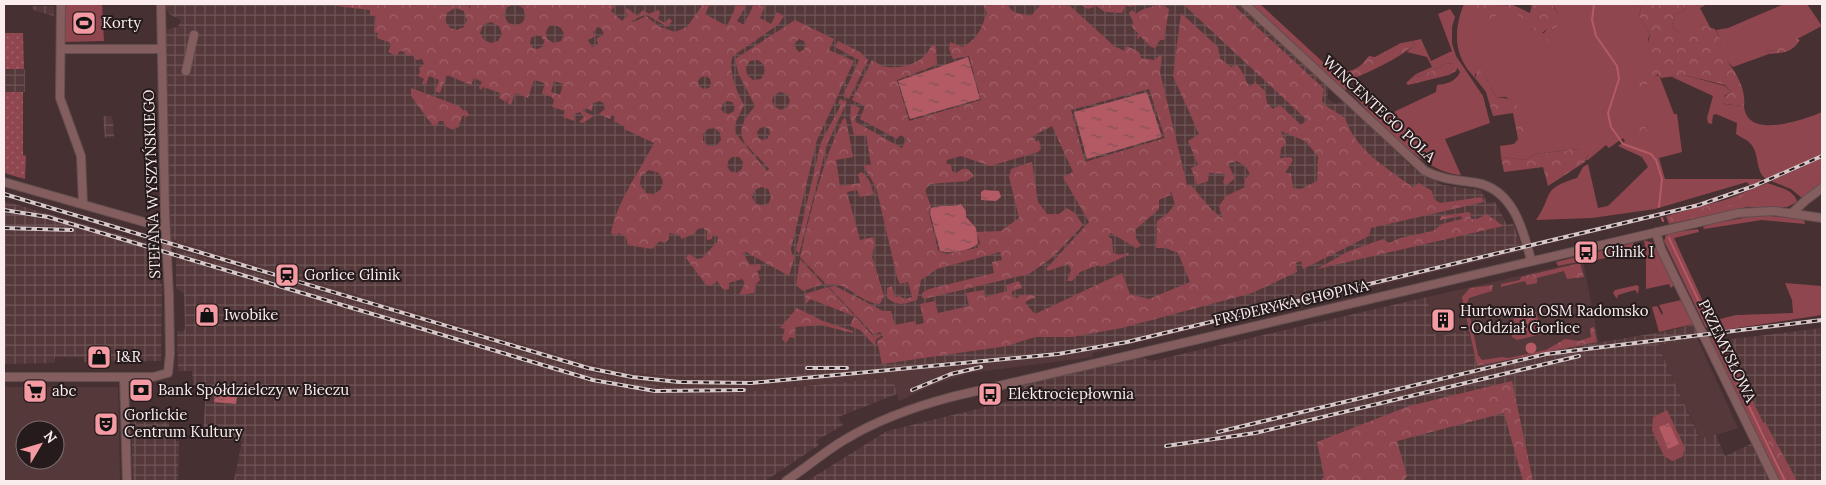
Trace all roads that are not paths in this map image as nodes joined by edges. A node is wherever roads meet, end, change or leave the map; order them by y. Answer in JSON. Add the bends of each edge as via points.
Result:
{"nodes":[{"id":1,"x":61,"y":4,"type":"edge"},
{"id":2,"x":161,"y":4,"type":"edge"},
{"id":3,"x":1245,"y":4,"type":"edge"},
{"id":4,"x":194,"y":35,"type":"dead end"},
{"id":5,"x":60,"y":49,"type":"junction"},
{"id":6,"x":162,"y":49,"type":"junction"},
{"id":7,"x":186,"y":71,"type":"dead end"},
{"id":8,"x":4,"y":182,"type":"edge"},
{"id":9,"x":1822,"y":188,"type":"edge"},
{"id":10,"x":83,"y":204,"type":"junction"},
{"id":11,"x":1792,"y":213,"type":"junction"},
{"id":12,"x":1822,"y":218,"type":"edge"},
{"id":13,"x":165,"y":228,"type":"junction"},
{"id":14,"x":1656,"y":232,"type":"junction"},
{"id":15,"x":1532,"y":260,"type":"junction"},
{"id":16,"x":4,"y":377,"type":"edge"},
{"id":17,"x":124,"y":377,"type":"junction"},
{"id":18,"x":127,"y":481,"type":"edge"},
{"id":19,"x":786,"y":481,"type":"edge"},
{"id":20,"x":1775,"y":481,"type":"edge"}],
"edges":[{"from":1,"to":5,"type":"street"},
{"from":2,"to":6,"type":"street","name":"STEFANA WYSZYŃSKIEGO"},
{"from":3,"to":15,"type":"street","name":"WINCENTEGO POLA","via":[[1425,171],[1446,180],[1487,186],[1504,197],[1519,222]]},
{"from":4,"to":7,"type":"street"},
{"from":5,"to":6,"type":"street"},
{"from":5,"to":10,"type":"street","via":[[60,98],[81,156]]},
{"from":6,"to":13,"type":"street","name":"STEFANA WYSZYŃSKIEGO"},
{"from":8,"to":10,"type":"street"},
{"from":9,"to":11,"type":"street"},
{"from":10,"to":13,"type":"street"},
{"from":11,"to":12,"type":"street","name":"FRYDERYKA CHOPINA"},
{"from":11,"to":14,"type":"street","name":"FRYDERYKA CHOPINA","via":[[1739,213]]},
{"from":13,"to":17,"type":"street","name":"STEFANA WYSZYŃSKIEGO","via":[[169,296],[168,373]]},
{"from":14,"to":15,"type":"street","name":"FRYDERYKA CHOPINA"},
{"from":14,"to":20,"type":"street","name":"PRZEMYSŁOWA","via":[[1661,249]]},
{"from":15,"to":19,"type":"street","name":"FRYDERYKA CHOPINA","via":[[917,406],[846,439]]},
{"from":16,"to":17,"type":"street"},
{"from":17,"to":18,"type":"street"}]}
